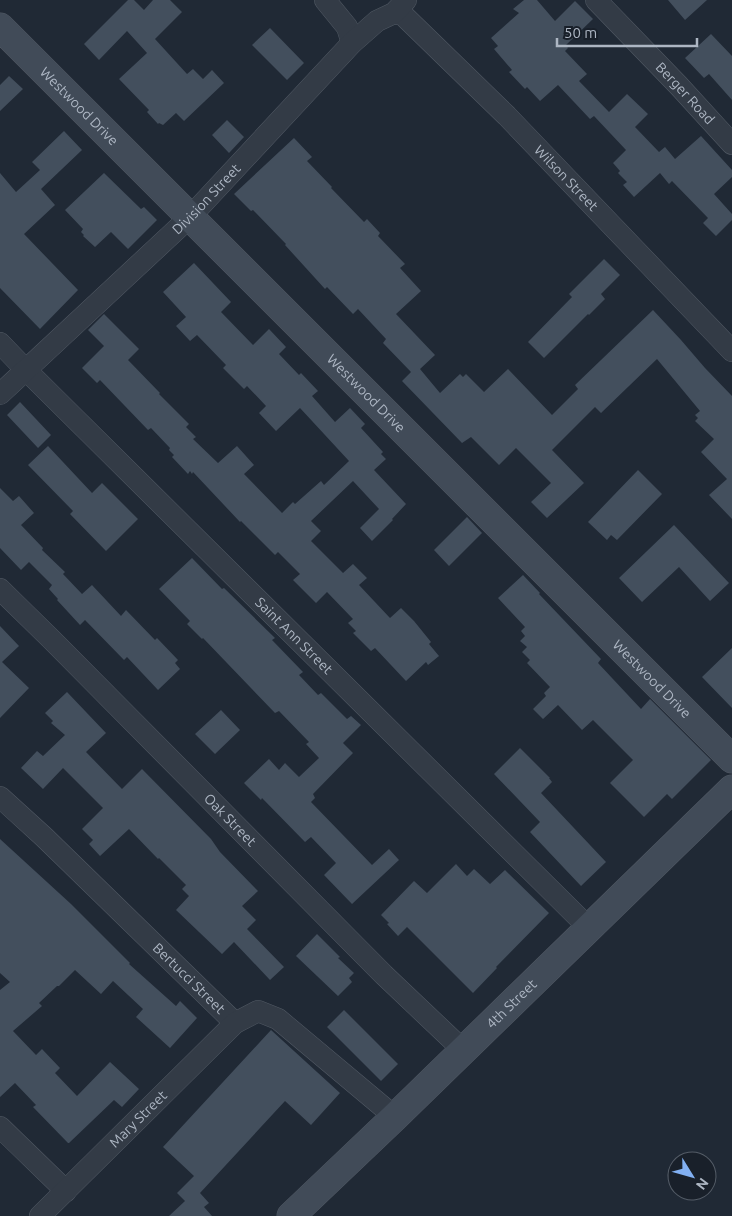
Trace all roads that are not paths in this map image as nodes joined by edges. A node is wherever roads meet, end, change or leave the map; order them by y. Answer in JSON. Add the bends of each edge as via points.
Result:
{"nodes":[{"id":1,"x":325,"y":0,"type":"edge"},
{"id":2,"x":596,"y":0,"type":"edge"},
{"id":3,"x":400,"y":6,"type":"edge"},
{"id":4,"x":0,"y":26,"type":"edge"},
{"id":5,"x":352,"y":43,"type":"junction"},
{"id":6,"x":732,"y":144,"type":"edge"},
{"id":7,"x":190,"y":217,"type":"junction"},
{"id":8,"x":0,"y":343,"type":"edge"},
{"id":9,"x":732,"y":351,"type":"edge"},
{"id":10,"x":26,"y":370,"type":"junction"},
{"id":11,"x":0,"y":394,"type":"edge"},
{"id":12,"x":0,"y":589,"type":"edge"},
{"id":13,"x":732,"y":759,"type":"edge"},
{"id":14,"x":732,"y":789,"type":"edge"},
{"id":15,"x":0,"y":797,"type":"edge"},
{"id":16,"x":589,"y":928,"type":"junction"},
{"id":17,"x":235,"y":1022,"type":"junction"},
{"id":18,"x":463,"y":1050,"type":"junction"},
{"id":19,"x":395,"y":1117,"type":"junction"},
{"id":20,"x":0,"y":1127,"type":"edge"},
{"id":21,"x":66,"y":1191,"type":"junction"},
{"id":22,"x":40,"y":1216,"type":"edge"},
{"id":23,"x":291,"y":1216,"type":"edge"}],
"edges":[{"from":1,"to":5,"type":"street","via":[[347,27]]},
{"from":2,"to":6,"type":"street","name":"Berger Road"},
{"from":3,"to":5,"type":"street","name":"Division Street"},
{"from":3,"to":9,"type":"street","name":"Wilson Street","via":[[403,15],[507,116]]},
{"from":4,"to":7,"type":"street","name":"Westwood Drive"},
{"from":5,"to":7,"type":"street","name":"Division Street"},
{"from":7,"to":10,"type":"street","name":"Division Street"},
{"from":7,"to":13,"type":"street","name":"Westwood Drive"},
{"from":8,"to":10,"type":"street","name":"Saint Ann Street"},
{"from":10,"to":11,"type":"street","name":"Division Street"},
{"from":10,"to":16,"type":"street","name":"Saint Ann Street"},
{"from":12,"to":18,"type":"street","name":"Oak Street","via":[[384,975]]},
{"from":14,"to":16,"type":"street","name":"4th Street"},
{"from":15,"to":17,"type":"street","name":"Bertucci Street"},
{"from":16,"to":18,"type":"street","name":"4th Street"},
{"from":17,"to":19,"type":"street","name":"Bertucci Street","via":[[258,1011],[278,1019]]},
{"from":17,"to":21,"type":"street","name":"Mary Street"},
{"from":18,"to":19,"type":"street","name":"4th Street"},
{"from":19,"to":23,"type":"street","name":"4th Street"},
{"from":20,"to":21,"type":"street"},
{"from":21,"to":22,"type":"street","name":"Mary Street"}]}
